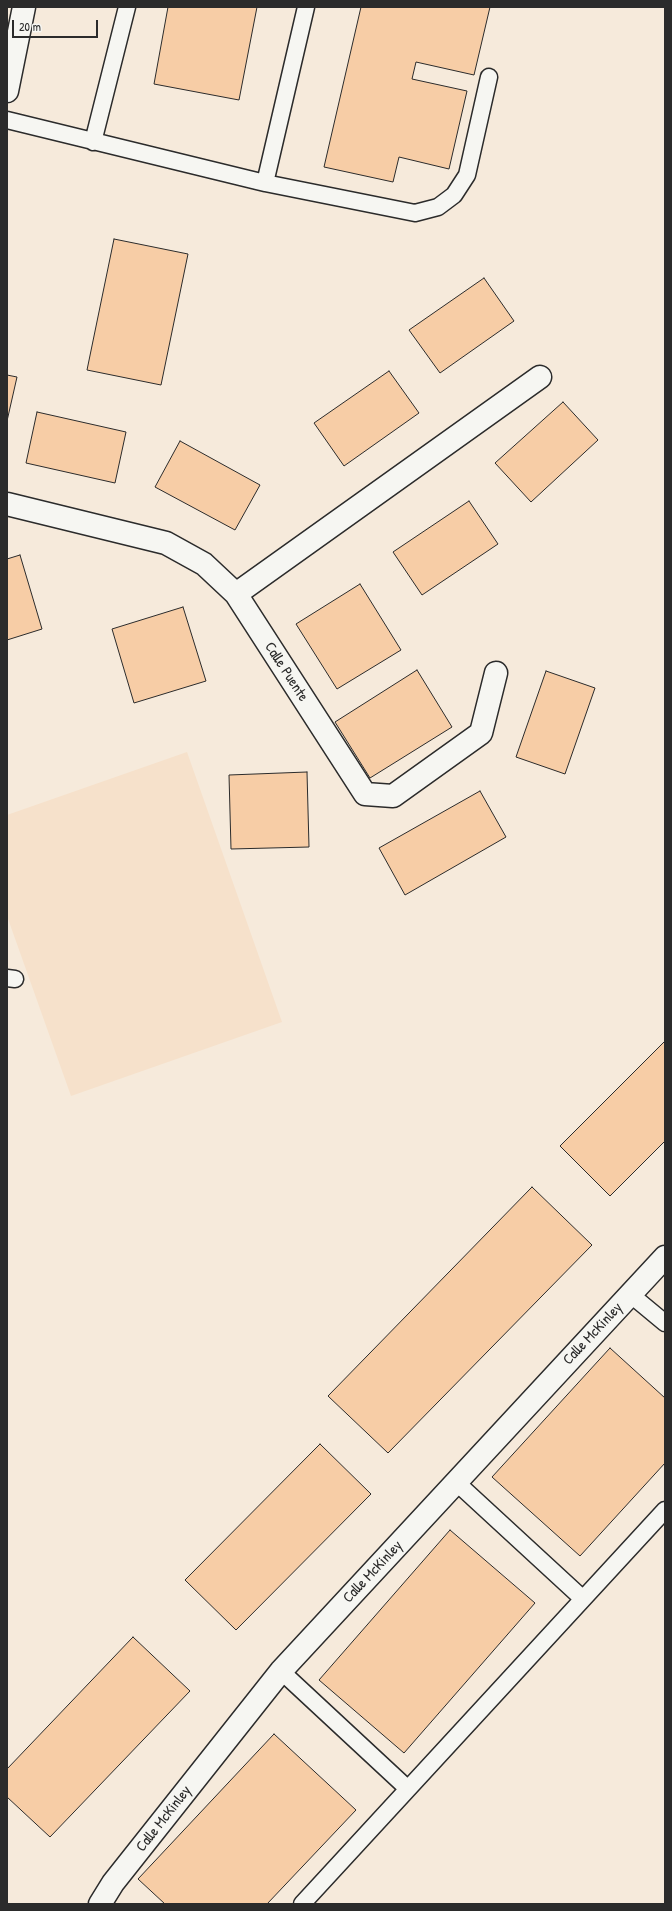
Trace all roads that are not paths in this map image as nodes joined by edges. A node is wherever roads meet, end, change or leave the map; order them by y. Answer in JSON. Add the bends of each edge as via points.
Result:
{"nodes":[{"id":1,"x":24,"y":7,"type":"edge"},
{"id":2,"x":127,"y":7,"type":"edge"},
{"id":3,"x":306,"y":7,"type":"edge"},
{"id":4,"x":489,"y":77,"type":"dead end"},
{"id":5,"x":7,"y":91,"type":"edge"},
{"id":6,"x":7,"y":120,"type":"edge"},
{"id":7,"x":93,"y":142,"type":"junction"},
{"id":8,"x":265,"y":183,"type":"junction"},
{"id":9,"x":540,"y":377,"type":"dead end"},
{"id":10,"x":7,"y":504,"type":"edge"},
{"id":11,"x":236,"y":594,"type":"junction"},
{"id":12,"x":496,"y":673,"type":"dead end"},
{"id":13,"x":665,"y":1257,"type":"edge"},
{"id":14,"x":630,"y":1294,"type":"junction"},
{"id":15,"x":665,"y":1323,"type":"edge"},
{"id":16,"x":456,"y":1482,"type":"junction"},
{"id":17,"x":665,"y":1510,"type":"edge"},
{"id":18,"x":583,"y":1599,"type":"junction"},
{"id":19,"x":281,"y":1671,"type":"junction"},
{"id":20,"x":408,"y":1789,"type":"junction"},
{"id":21,"x":100,"y":1904,"type":"edge"},
{"id":22,"x":302,"y":1904,"type":"edge"}],
"edges":[{"from":1,"to":5,"type":"street"},
{"from":2,"to":7,"type":"lane"},
{"from":3,"to":8,"type":"lane"},
{"from":4,"to":8,"type":"lane","via":[[467,175],[454,195],[438,207],[415,213]]},
{"from":6,"to":7,"type":"lane"},
{"from":7,"to":8,"type":"lane"},
{"from":9,"to":11,"type":"street"},
{"from":10,"to":11,"type":"street","name":"Calle Puente","via":[[166,543],[204,564]]},
{"from":11,"to":12,"type":"street","name":"Calle Puente","via":[[364,794],[393,796],[481,733]]},
{"from":13,"to":14,"type":"street","name":"Calle McKinley"},
{"from":14,"to":15,"type":"lane"},
{"from":14,"to":16,"type":"street","name":"Calle McKinley"},
{"from":16,"to":18,"type":"lane"},
{"from":16,"to":19,"type":"street","name":"Calle McKinley"},
{"from":17,"to":18,"type":"lane"},
{"from":18,"to":20,"type":"lane"},
{"from":19,"to":20,"type":"lane"},
{"from":19,"to":21,"type":"street","name":"Calle McKinley","via":[[113,1883]]},
{"from":20,"to":22,"type":"lane"}]}
